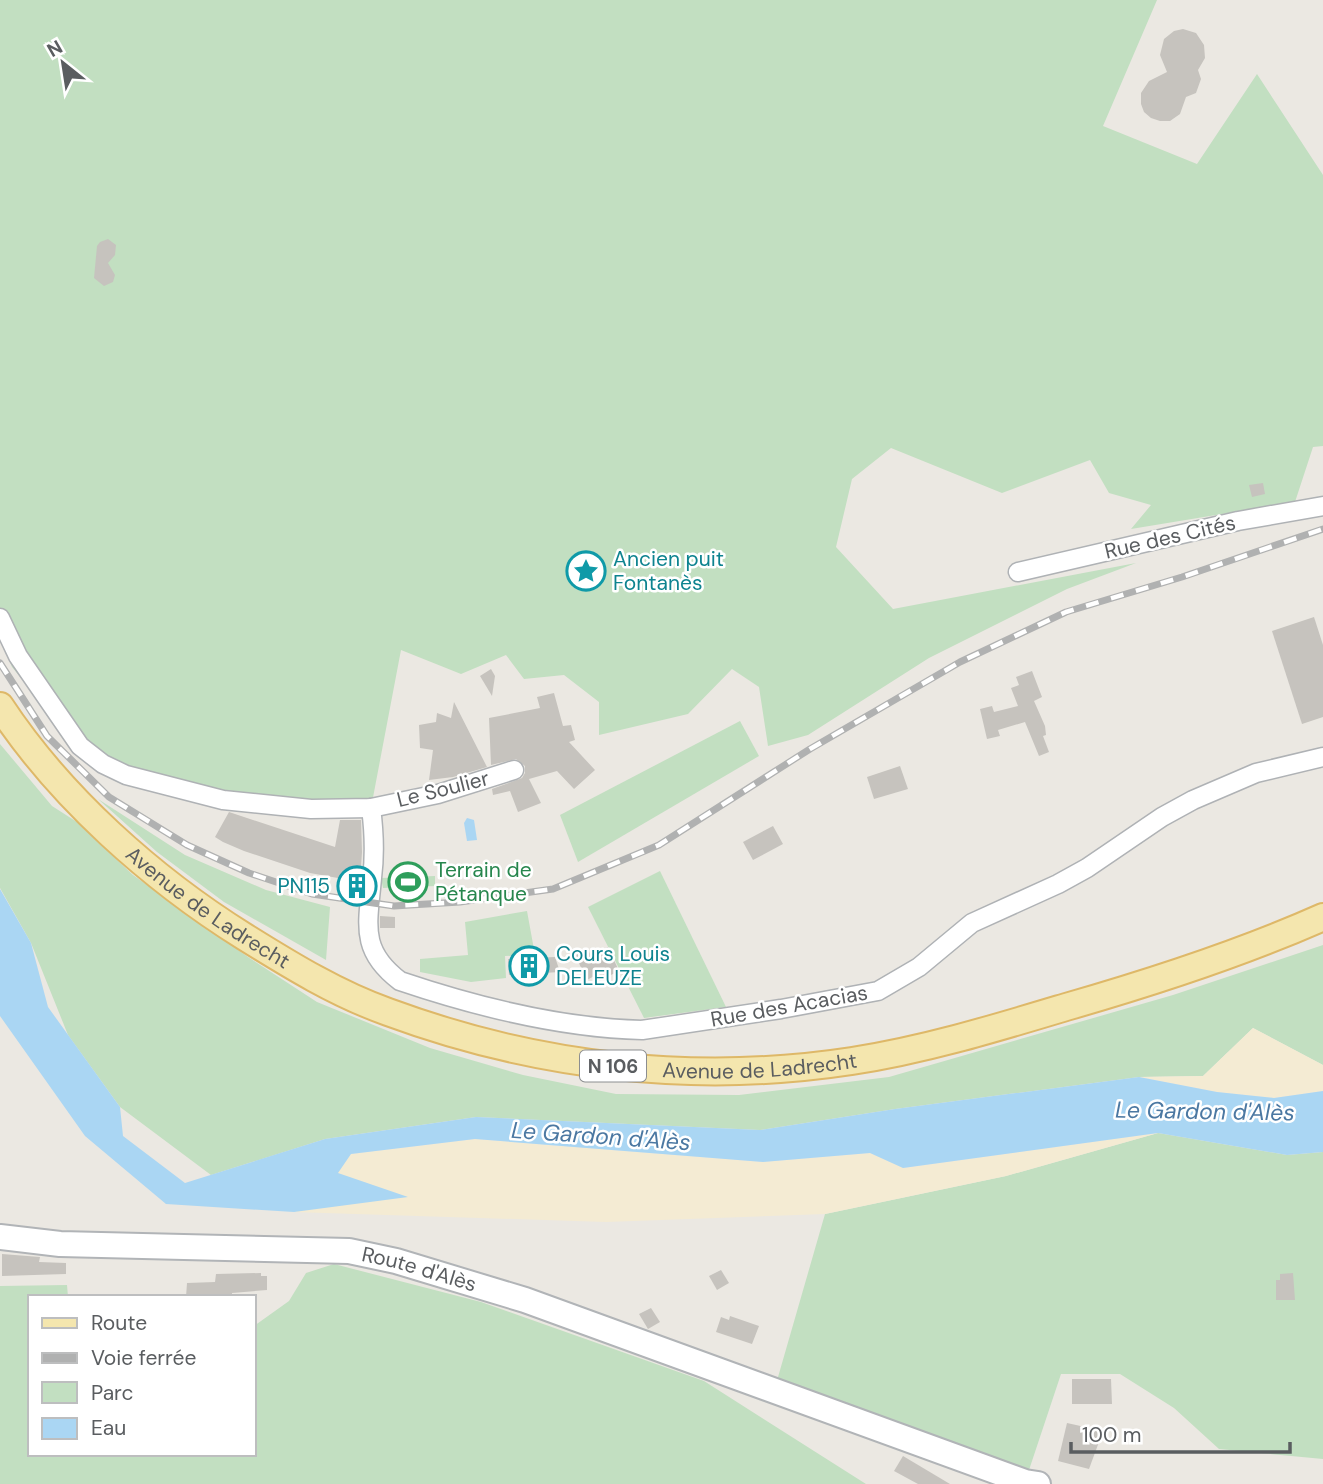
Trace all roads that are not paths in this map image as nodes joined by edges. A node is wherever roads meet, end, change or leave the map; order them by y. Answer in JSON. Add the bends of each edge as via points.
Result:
{"nodes":[{"id":1,"x":1323,"y":506,"type":"edge"},
{"id":2,"x":1018,"y":572,"type":"dead end"},
{"id":3,"x":0,"y":618,"type":"edge"},
{"id":4,"x":0,"y":706,"type":"edge"},
{"id":5,"x":1323,"y":757,"type":"edge"},
{"id":6,"x":514,"y":770,"type":"dead end"},
{"id":7,"x":371,"y":808,"type":"junction"},
{"id":8,"x":1323,"y":917,"type":"edge"},
{"id":9,"x":0,"y":1237,"type":"edge"},
{"id":10,"x":1038,"y":1484,"type":"edge"}],
"edges":[{"from":1,"to":2,"type":"street","name":"Rue des Cités","via":[[1238,520]]},
{"from":3,"to":7,"type":"street","name":"Le Soulier","via":[[18,656],[80,746],[103,764],[126,775],[223,800],[311,809]]},
{"from":4,"to":8,"type":"main road","name":"Avenue de Ladrecht","number":"N 106","via":[[48,768],[135,856],[210,915],[303,973],[385,1011],[510,1048],[584,1063],[677,1072],[753,1071],[905,1051],[1124,989],[1259,945]]},
{"from":5,"to":7,"type":"street","name":"Rue des Acacias","via":[[1256,774],[1193,800],[1087,868],[972,923],[919,967],[878,991],[642,1030],[509,1012],[400,981],[386,970],[368,932]]},
{"from":6,"to":7,"type":"street","name":"Le Soulier","via":[[439,794]]},
{"from":9,"to":10,"type":"main road","name":"Route d'Alès","via":[[60,1244],[349,1251],[396,1261],[525,1300]]}]}
